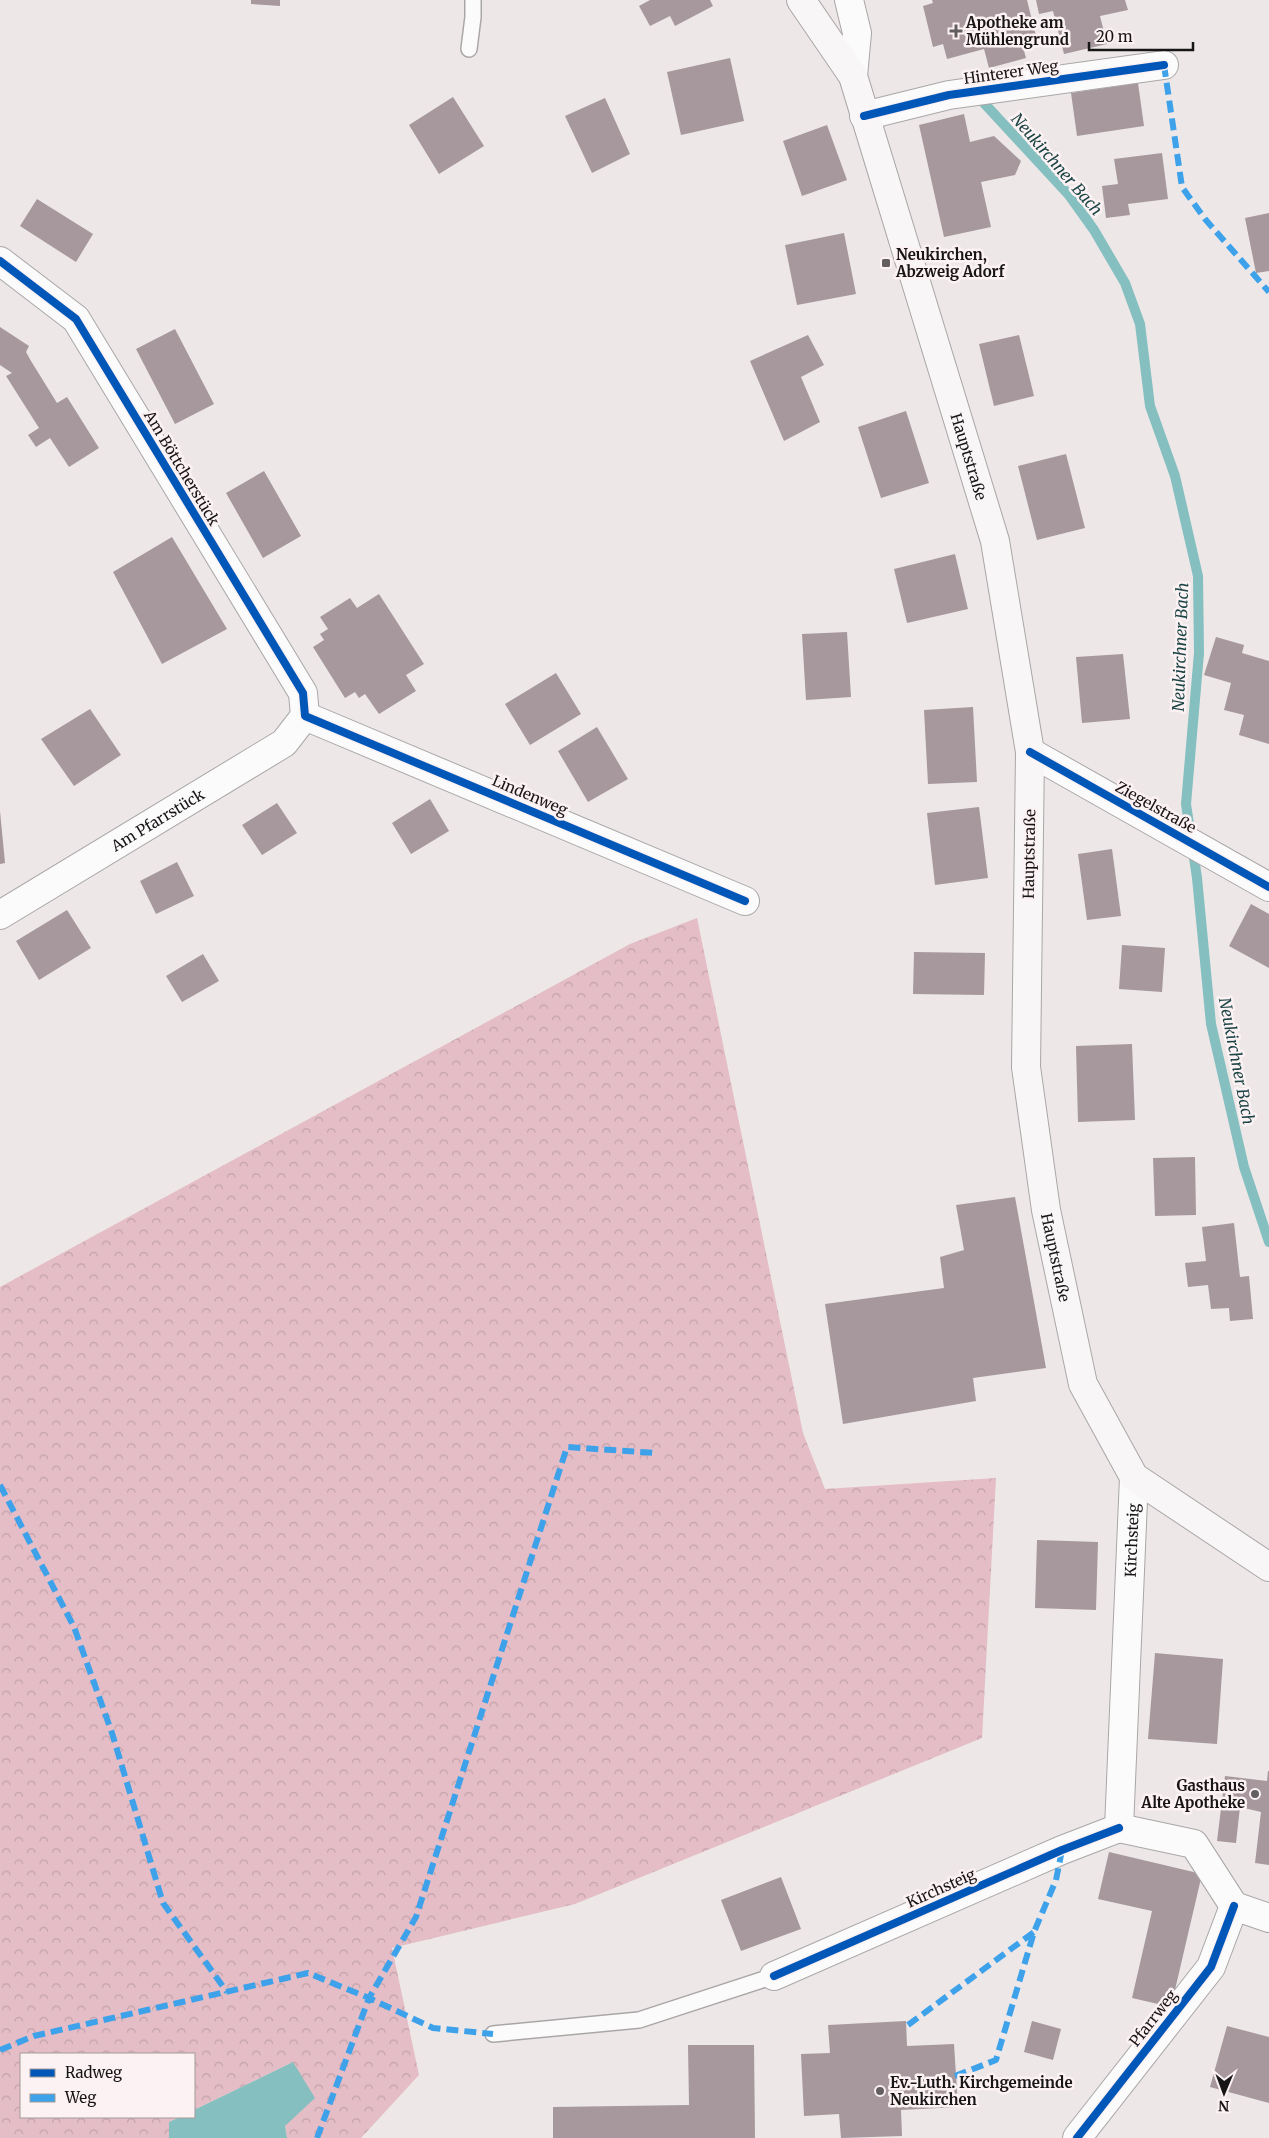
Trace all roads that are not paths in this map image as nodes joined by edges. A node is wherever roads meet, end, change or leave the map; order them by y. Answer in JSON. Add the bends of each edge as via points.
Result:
{"nodes":[{"id":1,"x":473,"y":0,"type":"edge"},
{"id":2,"x":801,"y":0,"type":"edge"},
{"id":3,"x":849,"y":0,"type":"edge"},
{"id":4,"x":469,"y":49,"type":"dead end"},
{"id":5,"x":1164,"y":65,"type":"dead end"},
{"id":6,"x":854,"y":76,"type":"junction"},
{"id":7,"x":864,"y":116,"type":"junction"},
{"id":8,"x":0,"y":261,"type":"edge"},
{"id":9,"x":305,"y":716,"type":"junction"},
{"id":10,"x":1030,"y":752,"type":"junction"},
{"id":11,"x":1269,"y":887,"type":"edge"},
{"id":12,"x":745,"y":900,"type":"dead end"},
{"id":13,"x":0,"y":915,"type":"edge"},
{"id":14,"x":1134,"y":1477,"type":"junction"},
{"id":15,"x":1269,"y":1567,"type":"edge"},
{"id":16,"x":1119,"y":1828,"type":"junction"},
{"id":17,"x":1234,"y":1906,"type":"junction"},
{"id":18,"x":1269,"y":1918,"type":"edge"},
{"id":19,"x":774,"y":1976,"type":"joint"},
{"id":20,"x":493,"y":2034,"type":"dead end"},
{"id":21,"x":1077,"y":2138,"type":"edge"}],
"edges":[{"from":1,"to":4,"type":"lane"},
{"from":2,"to":6,"type":"main road"},
{"from":3,"to":6,"type":"street","via":[[857,33]]},
{"from":5,"to":7,"type":"street","name":"Hinterer Weg","via":[[949,95]]},
{"from":6,"to":7,"type":"main road","name":"Hauptstraße"},
{"from":7,"to":10,"type":"main road","name":"Hauptstraße","via":[[995,541]]},
{"from":8,"to":9,"type":"street","name":"Am Böttcherstück","via":[[76,319],[303,693]]},
{"from":9,"to":12,"type":"street","name":"Lindenweg"},
{"from":9,"to":13,"type":"street","name":"Am Pfarrstück","via":[[284,743]]},
{"from":10,"to":11,"type":"street","name":"Ziegelstraße"},
{"from":10,"to":14,"type":"main road","name":"Hauptstraße","via":[[1026,1068],[1046,1210],[1084,1384]]},
{"from":14,"to":15,"type":"main road","name":"Hauptstraße"},
{"from":14,"to":16,"type":"street","name":"Kirchsteig"},
{"from":16,"to":17,"type":"street","via":[[1194,1844]]},
{"from":16,"to":19,"type":"street","name":"Kirchsteig"},
{"from":17,"to":18,"type":"street"},
{"from":17,"to":21,"type":"street","name":"Pfarrweg","via":[[1210,1967]]},
{"from":19,"to":20,"type":"lane","via":[[639,2020]]}]}
